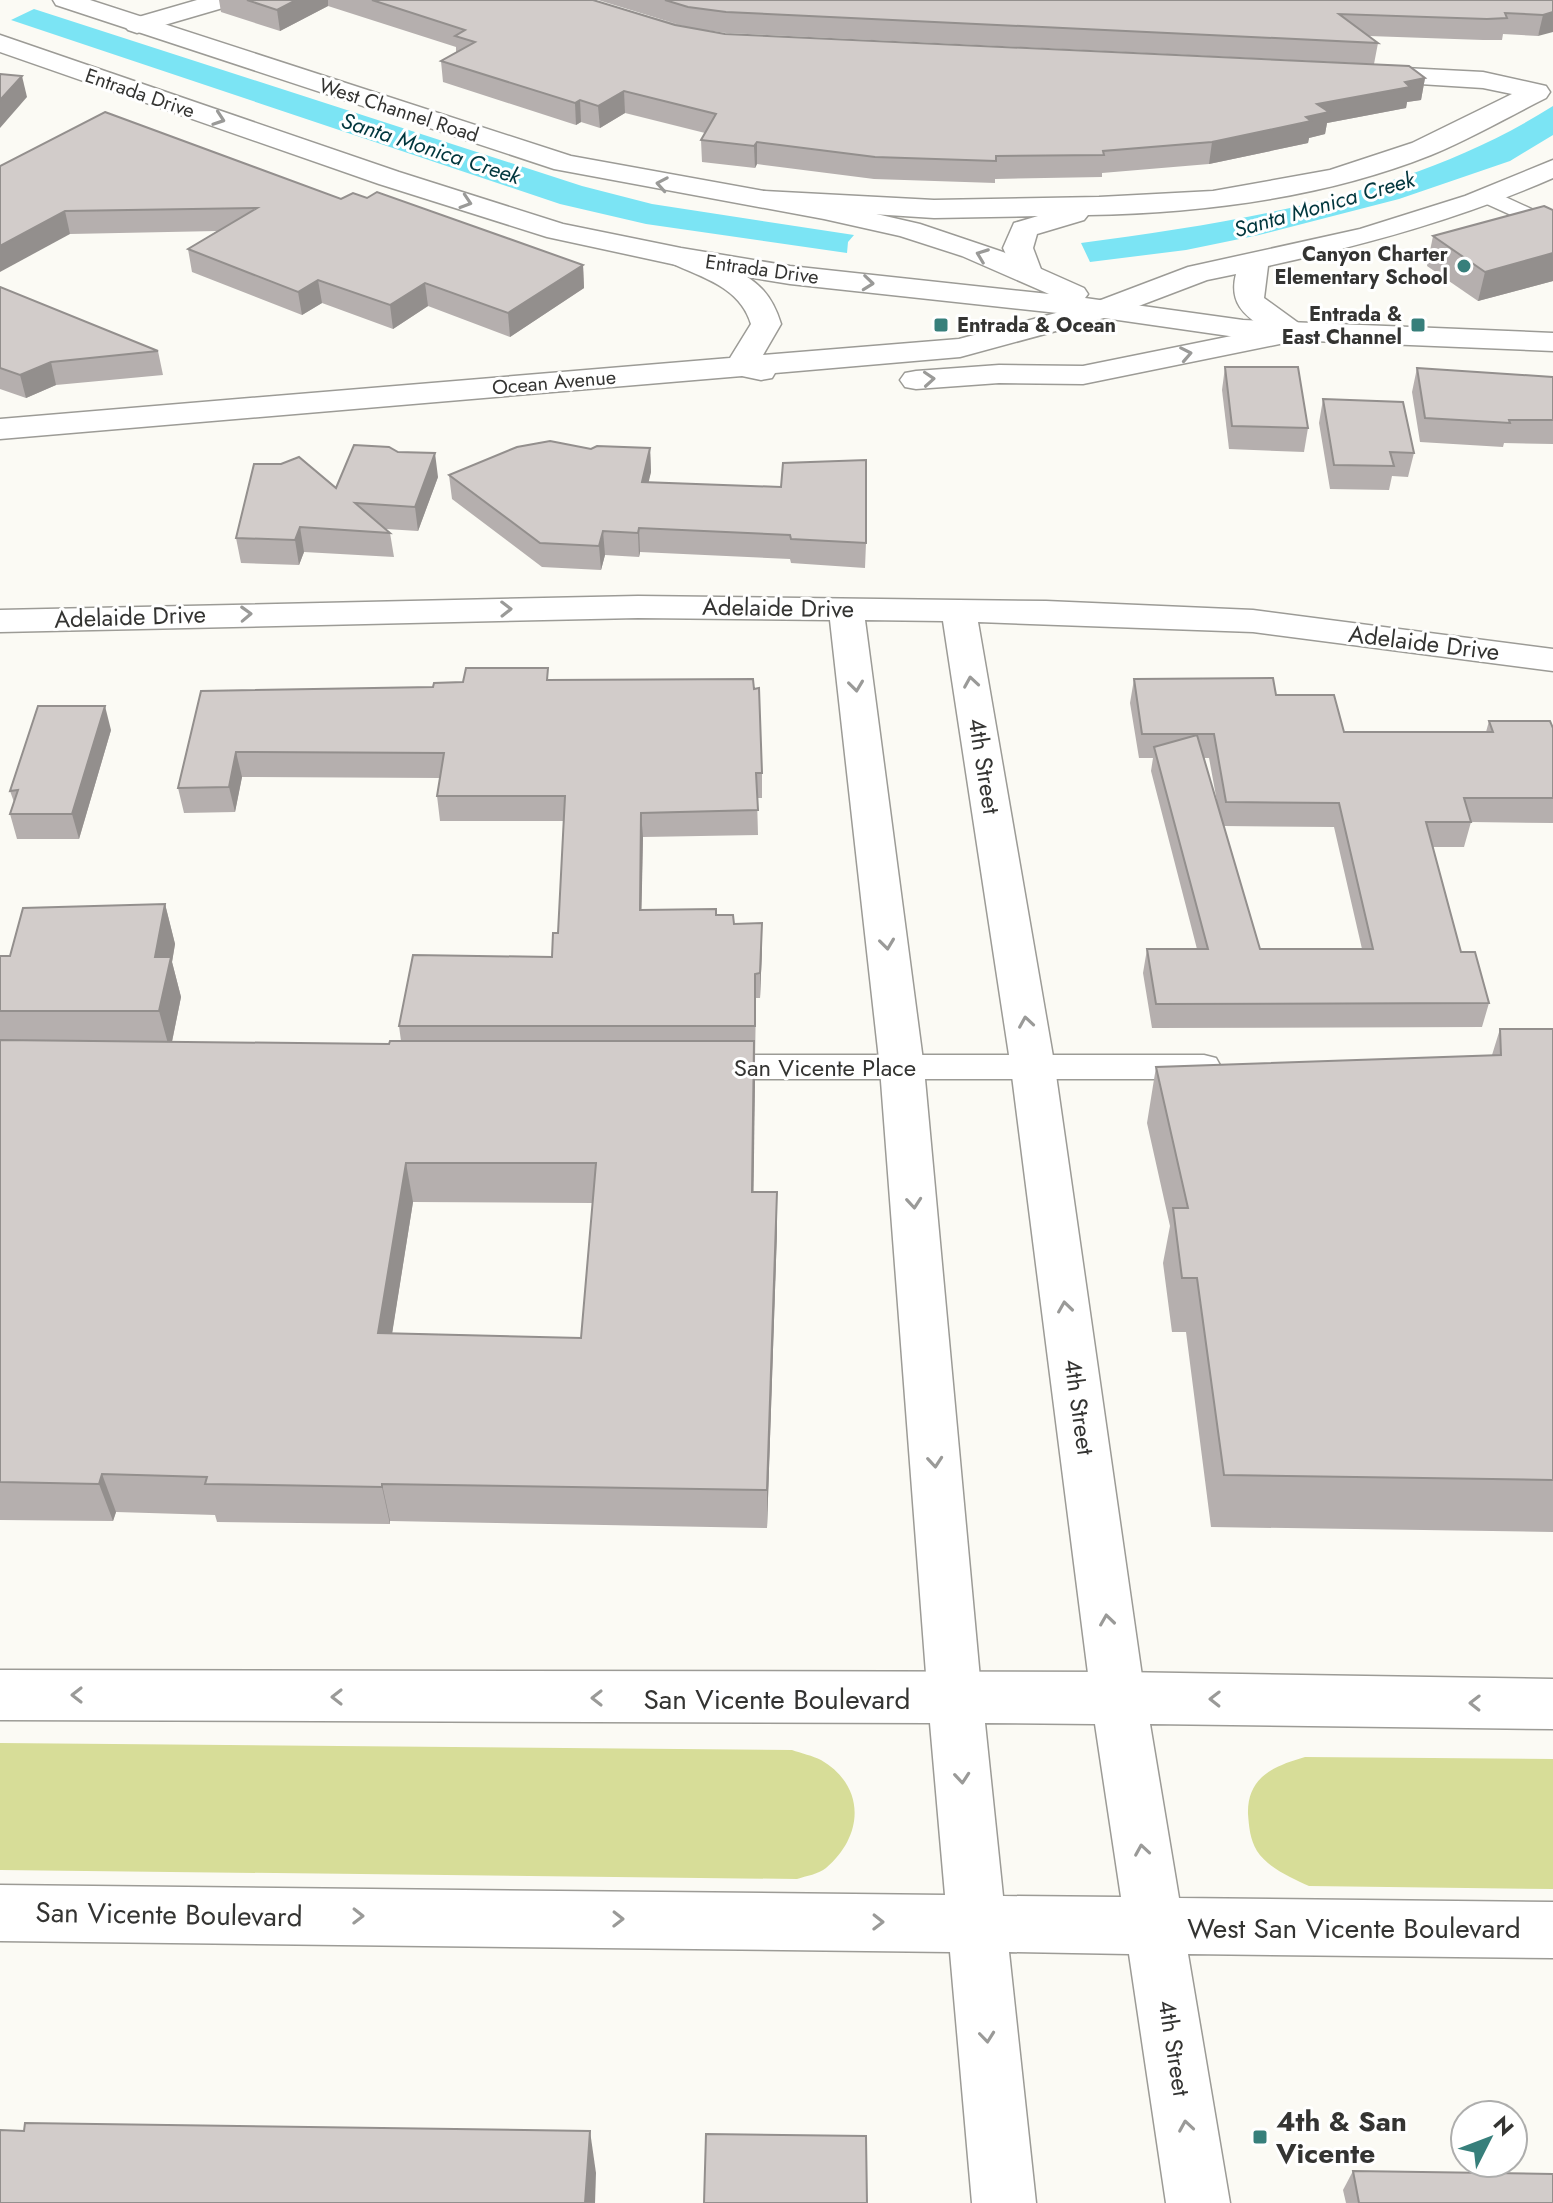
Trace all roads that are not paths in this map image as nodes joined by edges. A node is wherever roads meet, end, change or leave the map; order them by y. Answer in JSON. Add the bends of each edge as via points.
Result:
{"nodes":[{"id":1,"x":65,"y":0,"type":"edge"},
{"id":2,"x":224,"y":0,"type":"edge"},
{"id":3,"x":137,"y":25,"type":"junction"},
{"id":4,"x":4,"y":47,"type":"edge"},
{"id":5,"x":1340,"y":73,"type":"edge"},
{"id":6,"x":1553,"y":168,"type":"edge"},
{"id":7,"x":1488,"y":196,"type":"junction"},
{"id":8,"x":738,"y":197,"type":"junction"},
{"id":9,"x":1099,"y":206,"type":"junction"},
{"id":10,"x":1553,"y":227,"type":"edge"},
{"id":11,"x":681,"y":257,"type":"junction"},
{"id":12,"x":1255,"y":261,"type":"junction"},
{"id":13,"x":1027,"y":272,"type":"junction"},
{"id":14,"x":1104,"y":309,"type":"junction"},
{"id":15,"x":1293,"y":333,"type":"junction"},
{"id":16,"x":1553,"y":342,"type":"edge"},
{"id":17,"x":741,"y":366,"type":"junction"},
{"id":18,"x":0,"y":429,"type":"edge"},
{"id":19,"x":846,"y":609,"type":"junction"},
{"id":20,"x":959,"y":612,"type":"junction"},
{"id":21,"x":0,"y":621,"type":"edge"},
{"id":22,"x":1553,"y":660,"type":"edge"},
{"id":23,"x":681,"y":1067,"type":"edge"},
{"id":24,"x":1238,"y":1067,"type":"edge"},
{"id":25,"x":902,"y":1068,"type":"junction"},
{"id":26,"x":1033,"y":1068,"type":"junction"},
{"id":27,"x":0,"y":1695,"type":"edge"},
{"id":28,"x":1118,"y":1697,"type":"junction"},
{"id":29,"x":955,"y":1700,"type":"junction"},
{"id":30,"x":1553,"y":1704,"type":"edge"},
{"id":31,"x":0,"y":1913,"type":"edge"},
{"id":32,"x":975,"y":1923,"type":"junction"},
{"id":33,"x":1154,"y":1927,"type":"junction"},
{"id":34,"x":1553,"y":1930,"type":"edge"},
{"id":35,"x":1004,"y":2203,"type":"edge"},
{"id":36,"x":1198,"y":2203,"type":"edge"}],
"edges":[{"from":1,"to":3,"type":"street","name":"West Channel Road"},
{"from":2,"to":3,"type":"street"},
{"from":8,"to":3,"type":"street","name":"West Channel Road","one_way":true,"via":[[564,163]]},
{"from":4,"to":11,"type":"street","name":"Entrada Drive","one_way":true,"via":[[557,231]]},
{"from":5,"to":9,"type":"street","name":"West Channel Road","via":[[1483,80],[1537,92],[1422,149],[1335,178],[1213,199]]},
{"from":6,"to":7,"type":"street","name":"Ocean Avenue"},
{"from":7,"to":10,"type":"lane"},
{"from":7,"to":12,"type":"street","name":"Ocean Avenue","via":[[1367,236]]},
{"from":8,"to":9,"type":"street","name":"West Channel Road","via":[[934,209]]},
{"from":13,"to":8,"type":"street","name":"West Channel Road","one_way":true,"via":[[908,229]]},
{"from":9,"to":13,"type":"street","name":"West Channel Road","via":[[1024,229],[1018,248]]},
{"from":11,"to":14,"type":"street","name":"Entrada Drive","one_way":true,"via":[[790,275]]},
{"from":11,"to":17,"type":"street","via":[[736,282],[763,308],[766,324]]},
{"from":12,"to":14,"type":"street","name":"Ocean Avenue","via":[[1198,273]]},
{"from":12,"to":15,"type":"street","via":[[1244,289],[1249,302]]},
{"from":13,"to":14,"type":"street","name":"West Channel Road"},
{"from":14,"to":15,"type":"street","name":"Entrada Drive"},
{"from":14,"to":17,"type":"street","name":"Ocean Avenue","via":[[960,348]]},
{"from":15,"to":16,"type":"street","name":"Entrada Drive"},
{"from":17,"to":15,"type":"street","one_way":true,"via":[[825,386],[999,374],[1083,375]]},
{"from":17,"to":18,"type":"street","name":"Ocean Avenue"},
{"from":19,"to":20,"type":"street","name":"Adelaide Drive"},
{"from":21,"to":19,"type":"street","name":"Adelaide Drive","one_way":true,"via":[[562,608]]},
{"from":19,"to":25,"type":"street","one_way":true},
{"from":20,"to":22,"type":"street","name":"Adelaide Drive","via":[[1253,621]]},
{"from":26,"to":20,"type":"street","name":"4th Street","one_way":true},
{"from":23,"to":25,"type":"lane","name":"San Vicente Place"},
{"from":24,"to":26,"type":"lane","name":"San Vicente Place"},
{"from":25,"to":26,"type":"lane","name":"San Vicente Place"},
{"from":25,"to":29,"type":"street","one_way":true},
{"from":28,"to":26,"type":"street","name":"4th Street","one_way":true},
{"from":29,"to":27,"type":"street","name":"San Vicente Boulevard","one_way":true},
{"from":28,"to":29,"type":"street","name":"San Vicente Boulevard"},
{"from":30,"to":28,"type":"street","name":"San Vicente Boulevard","one_way":true},
{"from":33,"to":28,"type":"street","name":"4th Street","one_way":true},
{"from":29,"to":32,"type":"street","one_way":true},
{"from":31,"to":32,"type":"street","name":"San Vicente Boulevard","one_way":true},
{"from":32,"to":33,"type":"street","name":"San Vicente Boulevard"},
{"from":32,"to":35,"type":"street","one_way":true},
{"from":33,"to":34,"type":"street","name":"West San Vicente Boulevard"},
{"from":36,"to":33,"type":"street","name":"4th Street","one_way":true}]}
